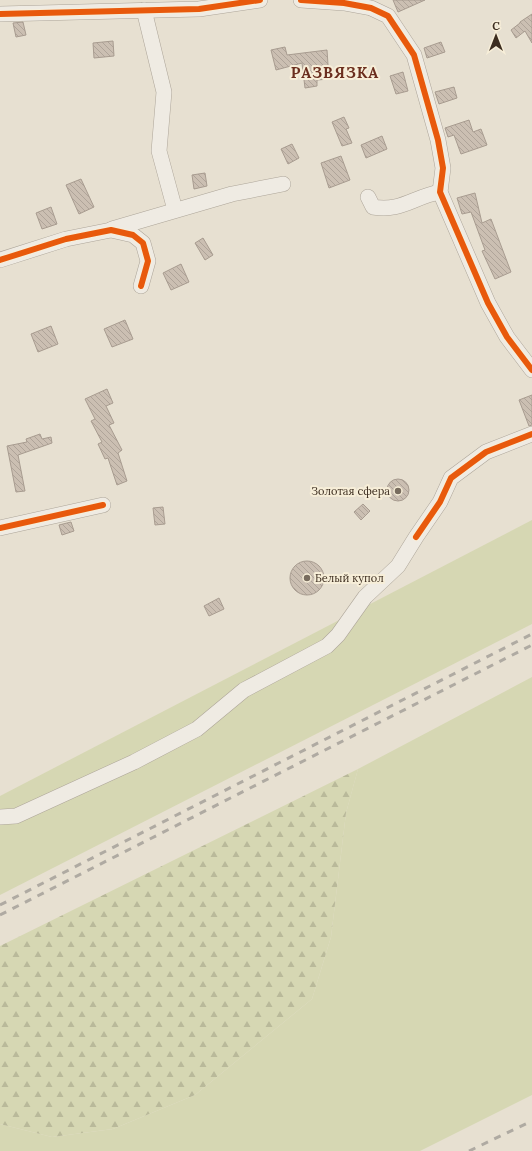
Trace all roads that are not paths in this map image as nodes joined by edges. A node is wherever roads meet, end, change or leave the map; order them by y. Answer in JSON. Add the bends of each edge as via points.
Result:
{"nodes":[{"id":1,"x":260,"y":0,"type":"edge"},
{"id":2,"x":300,"y":0,"type":"edge"},
{"id":3,"x":144,"y":10,"type":"junction"},
{"id":4,"x":0,"y":14,"type":"edge"},
{"id":5,"x":283,"y":184,"type":"dead end"},
{"id":6,"x":440,"y":192,"type":"junction"},
{"id":7,"x":368,"y":197,"type":"dead end"},
{"id":8,"x":175,"y":210,"type":"junction"},
{"id":9,"x":111,"y":230,"type":"junction"},
{"id":10,"x":0,"y":260,"type":"edge"},
{"id":11,"x":141,"y":286,"type":"dead end"},
{"id":12,"x":532,"y":370,"type":"edge"},
{"id":13,"x":532,"y":434,"type":"edge"},
{"id":14,"x":103,"y":505,"type":"dead end"},
{"id":15,"x":0,"y":528,"type":"edge"},
{"id":16,"x":0,"y":817,"type":"edge"}],
"edges":[{"from":1,"to":3,"type":"street","via":[[199,9]]},
{"from":2,"to":6,"type":"street","via":[[344,3],[371,8],[388,16],[414,55],[443,168]]},
{"from":3,"to":4,"type":"street"},
{"from":3,"to":8,"type":"street","via":[[164,92],[159,151]]},
{"from":5,"to":8,"type":"street","via":[[232,194]]},
{"from":6,"to":7,"type":"street","via":[[427,194],[394,209],[373,207]]},
{"from":6,"to":12,"type":"street","via":[[488,303],[507,337]]},
{"from":8,"to":9,"type":"street"},
{"from":9,"to":10,"type":"street","via":[[66,239]]},
{"from":9,"to":11,"type":"street","via":[[133,235],[143,243],[148,261]]},
{"from":13,"to":16,"type":"street","via":[[486,452],[451,478],[440,502],[398,566],[365,597],[327,646],[244,690],[197,729],[134,762],[16,816]]},
{"from":14,"to":15,"type":"street"}]}
